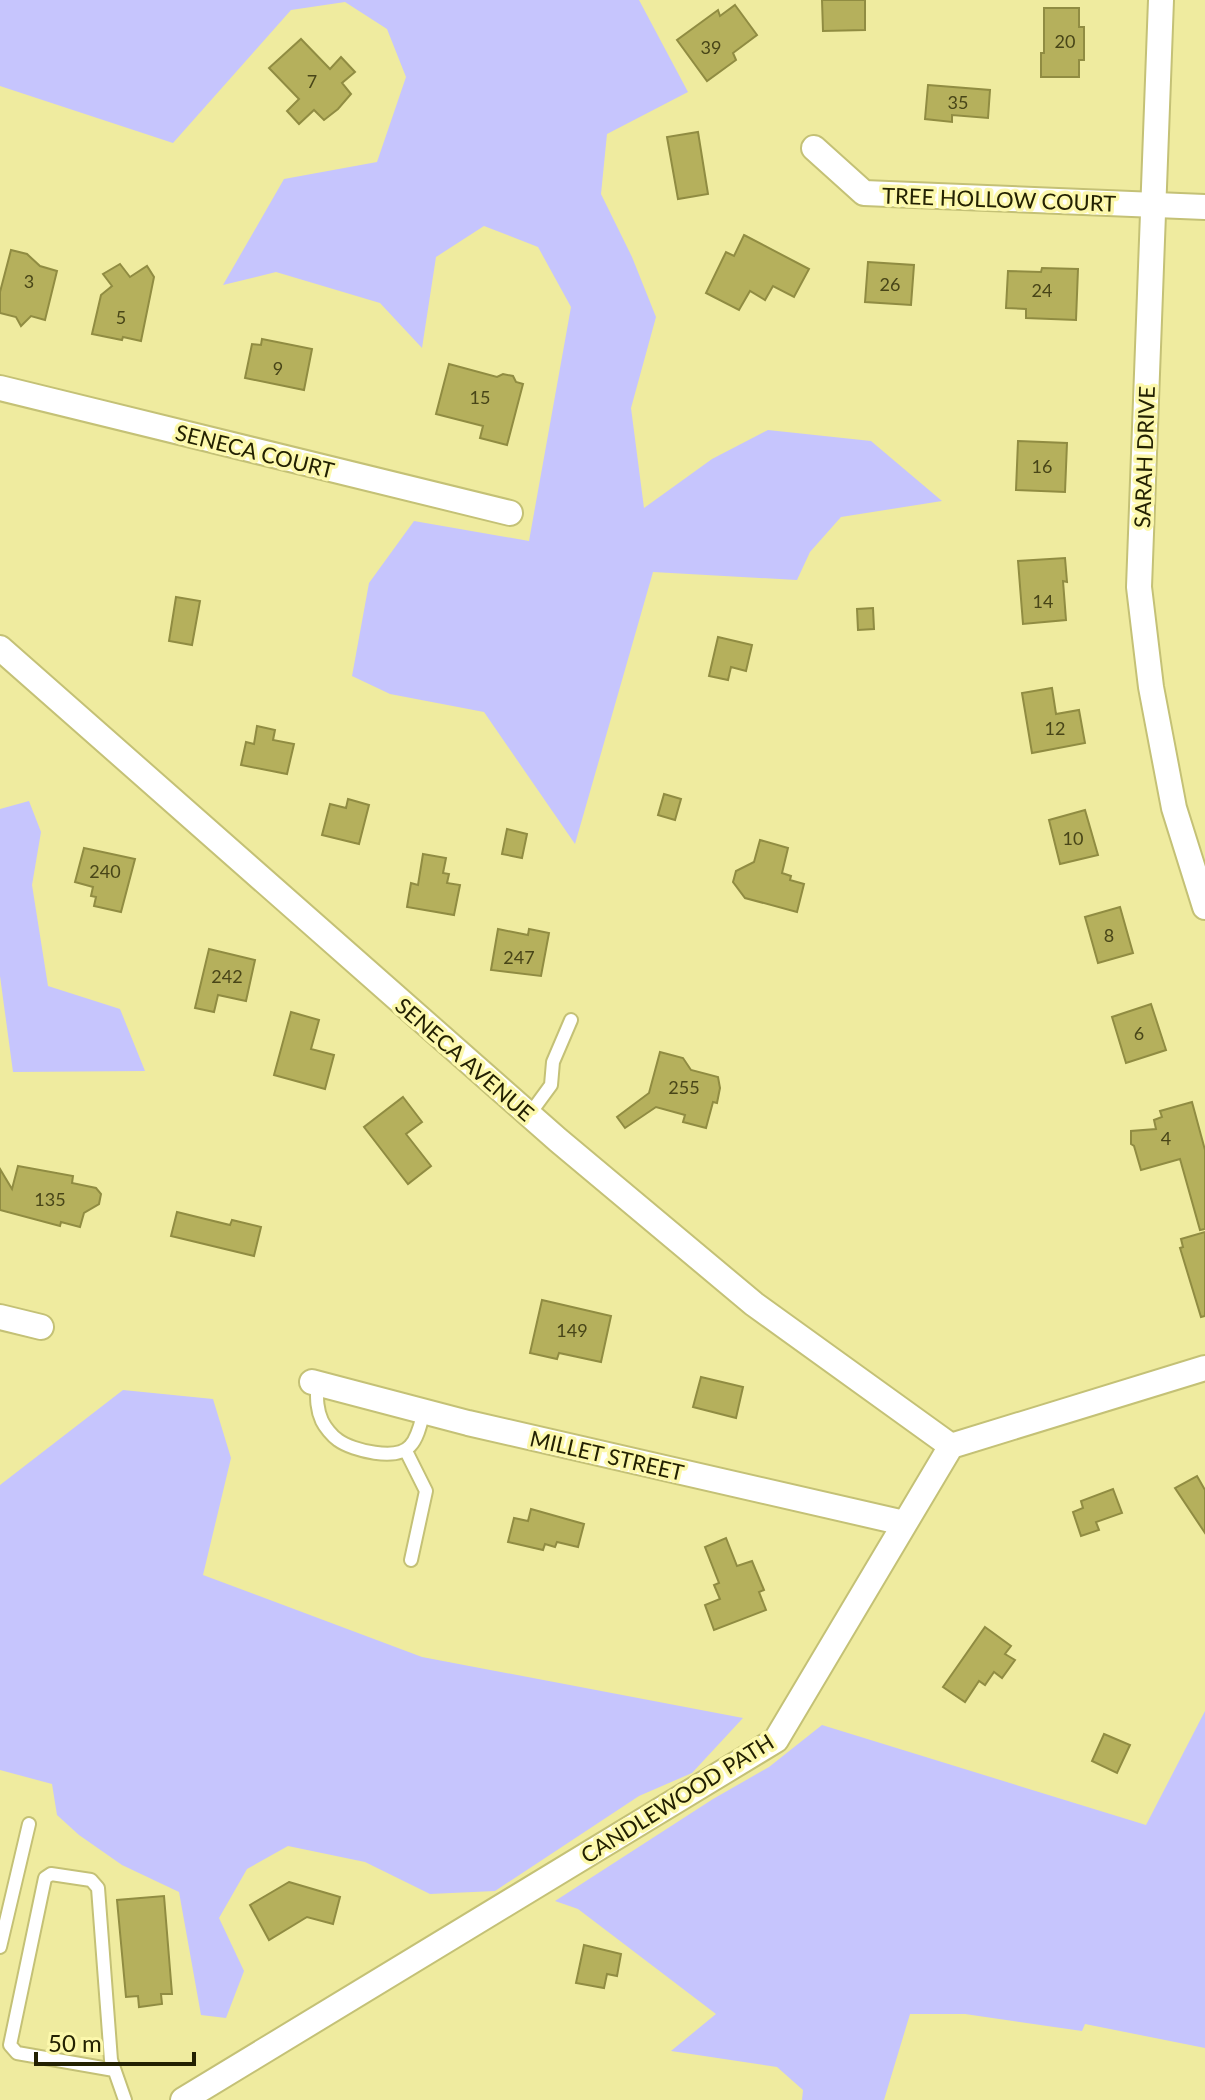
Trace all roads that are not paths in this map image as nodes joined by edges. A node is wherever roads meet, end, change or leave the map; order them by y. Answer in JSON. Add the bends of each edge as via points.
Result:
{"nodes":[{"id":1,"x":1161,"y":0,"type":"edge"},
{"id":2,"x":814,"y":148,"type":"dead end"},
{"id":3,"x":1154,"y":205,"type":"junction"},
{"id":4,"x":1205,"y":207,"type":"edge"},
{"id":5,"x":0,"y":388,"type":"edge"},
{"id":6,"x":510,"y":513,"type":"dead end"},
{"id":7,"x":0,"y":648,"type":"edge"},
{"id":8,"x":1205,"y":907,"type":"edge"},
{"id":9,"x":571,"y":1020,"type":"dead end"},
{"id":10,"x":529,"y":1115,"type":"junction"},
{"id":11,"x":0,"y":1317,"type":"edge"},
{"id":12,"x":41,"y":1327,"type":"dead end"},
{"id":13,"x":1205,"y":1368,"type":"edge"},
{"id":14,"x":315,"y":1382,"type":"joint"},
{"id":15,"x":424,"y":1411,"type":"junction"},
{"id":16,"x":951,"y":1446,"type":"junction"},
{"id":17,"x":406,"y":1451,"type":"junction"},
{"id":18,"x":904,"y":1523,"type":"junction"},
{"id":19,"x":411,"y":1560,"type":"dead end"},
{"id":20,"x":29,"y":1824,"type":"dead end"},
{"id":21,"x":0,"y":1947,"type":"edge"},
{"id":22,"x":114,"y":2070,"type":"junction"},
{"id":23,"x":125,"y":2100,"type":"edge"},
{"id":24,"x":183,"y":2100,"type":"edge"}],
"edges":[{"from":1,"to":3,"type":"street","name":"SARAH DRIVE"},
{"from":2,"to":3,"type":"street","name":"TREE HOLLOW COURT","via":[[864,193]]},
{"from":3,"to":4,"type":"street","name":"TREE HOLLOW COURT"},
{"from":3,"to":8,"type":"street","name":"SARAH DRIVE","via":[[1139,587],[1174,808]]},
{"from":5,"to":6,"type":"street","name":"SENECA COURT"},
{"from":7,"to":10,"type":"street","name":"SENECA AVENUE"},
{"from":9,"to":10,"type":"lane","via":[[553,1062],[551,1085]]},
{"from":10,"to":16,"type":"street","name":"SENECA AVENUE","via":[[754,1304]]},
{"from":11,"to":12,"type":"street"},
{"from":13,"to":16,"type":"street"},
{"from":14,"to":15,"type":"street","name":"MILLET STREET"},
{"from":14,"to":17,"type":"lane","via":[[323,1423],[340,1442],[381,1454]]},
{"from":15,"to":17,"type":"lane"},
{"from":15,"to":18,"type":"street","name":"MILLET STREET"},
{"from":16,"to":18,"type":"street","name":"CANDLEWOOD PATH"},
{"from":17,"to":19,"type":"lane","via":[[426,1491]]},
{"from":18,"to":24,"type":"street","name":"CANDLEWOOD PATH","via":[[776,1740]]},
{"from":20,"to":21,"type":"lane"},
{"from":22,"to":22,"type":"lane","via":[[98,1888],[91,1880],[51,1874],[45,1878],[10,2045],[17,2053]]},
{"from":22,"to":23,"type":"lane"}]}
